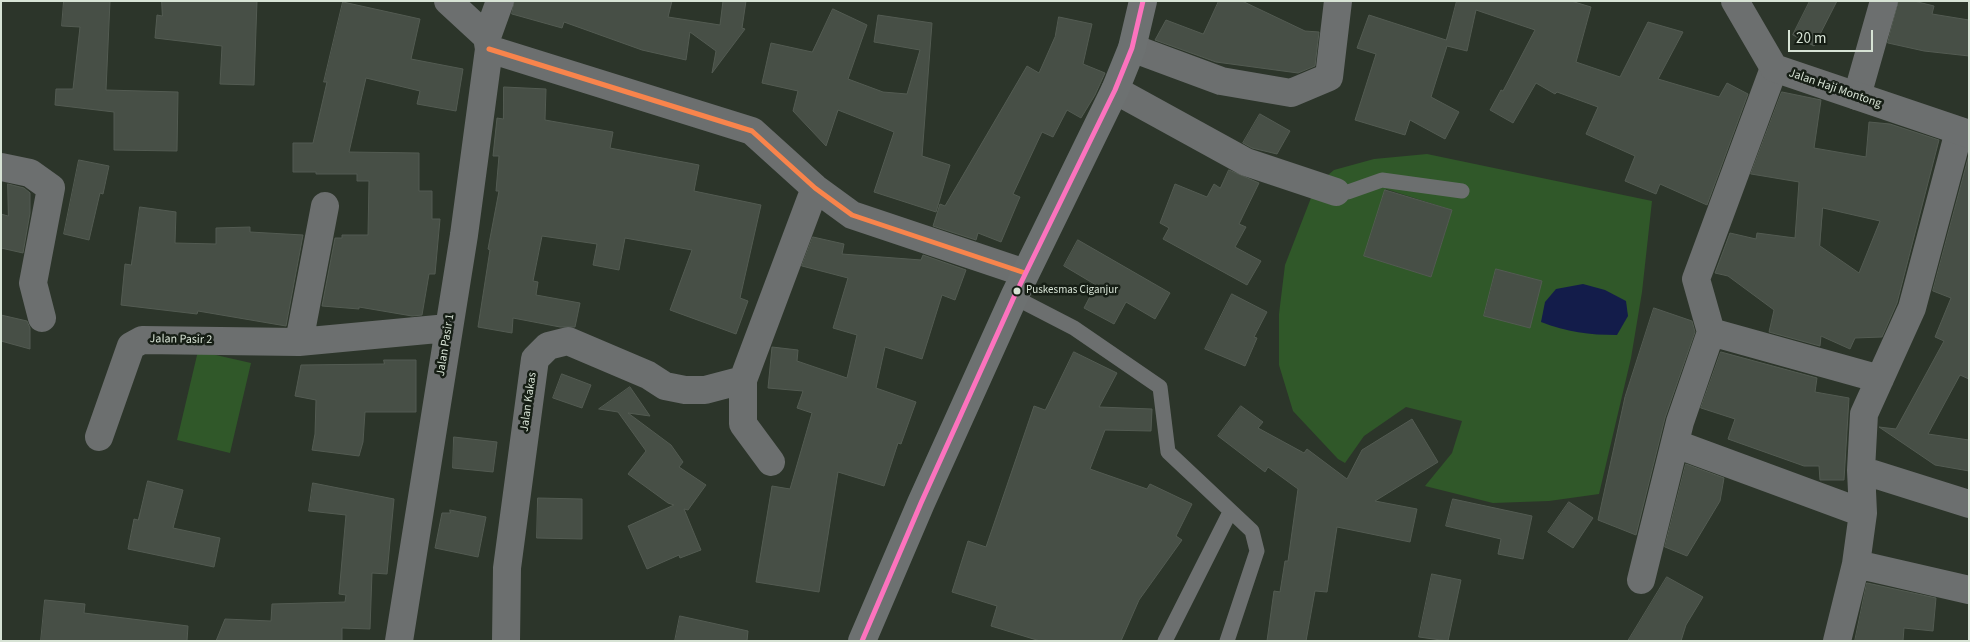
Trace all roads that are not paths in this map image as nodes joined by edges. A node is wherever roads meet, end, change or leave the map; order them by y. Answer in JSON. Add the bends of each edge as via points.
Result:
{"nodes":[{"id":1,"x":448,"y":1,"type":"edge"},
{"id":2,"x":500,"y":1,"type":"edge"},
{"id":3,"x":1144,"y":1,"type":"edge"},
{"id":4,"x":1338,"y":1,"type":"edge"},
{"id":5,"x":1735,"y":1,"type":"edge"},
{"id":6,"x":1884,"y":1,"type":"edge"},
{"id":7,"x":488,"y":43,"type":"junction"},
{"id":8,"x":1132,"y":48,"type":"junction"},
{"id":9,"x":1774,"y":68,"type":"junction"},
{"id":10,"x":1115,"y":90,"type":"junction"},
{"id":11,"x":1857,"y":96,"type":"junction"},
{"id":12,"x":1964,"y":132,"type":"edge"},
{"id":13,"x":1,"y":167,"type":"edge"},
{"id":14,"x":815,"y":188,"type":"junction"},
{"id":15,"x":1462,"y":191,"type":"dead end"},
{"id":16,"x":1336,"y":192,"type":"joint"},
{"id":17,"x":325,"y":206,"type":"dead end"},
{"id":18,"x":1019,"y":285,"type":"junction"},
{"id":19,"x":42,"y":318,"type":"dead end"},
{"id":20,"x":448,"y":328,"type":"junction"},
{"id":21,"x":1711,"y":332,"type":"junction"},
{"id":22,"x":299,"y":342,"type":"junction"},
{"id":23,"x":1880,"y":379,"type":"junction"},
{"id":24,"x":743,"y":380,"type":"junction"},
{"id":25,"x":99,"y":437,"type":"dead end"},
{"id":26,"x":1676,"y":444,"type":"junction"},
{"id":27,"x":771,"y":462,"type":"dead end"},
{"id":28,"x":1861,"y":470,"type":"junction"},
{"id":29,"x":1969,"y":504,"type":"edge"},
{"id":30,"x":1230,"y":512,"type":"junction"},
{"id":31,"x":1863,"y":513,"type":"junction"},
{"id":32,"x":1856,"y":564,"type":"junction"},
{"id":33,"x":1642,"y":580,"type":"dead end"},
{"id":34,"x":1969,"y":590,"type":"edge"},
{"id":35,"x":399,"y":641,"type":"edge"},
{"id":36,"x":506,"y":641,"type":"edge"},
{"id":37,"x":862,"y":641,"type":"edge"},
{"id":38,"x":1165,"y":641,"type":"edge"},
{"id":39,"x":1227,"y":641,"type":"edge"},
{"id":40,"x":1837,"y":641,"type":"edge"}],
"edges":[{"from":1,"to":7,"type":"street"},
{"from":2,"to":7,"type":"street","name":"Jalan Pasir 1"},
{"from":3,"to":8,"type":"main road"},
{"from":4,"to":8,"type":"street","via":[[1329,77],[1291,93],[1221,81]]},
{"from":5,"to":9,"type":"street","name":"Jalan Haji Montong"},
{"from":6,"to":11,"type":"street"},
{"from":7,"to":14,"type":"street","via":[[752,131]]},
{"from":7,"to":20,"type":"street","name":"Jalan Pasir 1","via":[[464,235]]},
{"from":8,"to":10,"type":"main road"},
{"from":9,"to":11,"type":"street","name":"Jalan Haji Montong"},
{"from":9,"to":21,"type":"street","via":[[1696,279]]},
{"from":10,"to":16,"type":"street","via":[[1246,162]]},
{"from":10,"to":18,"type":"main road"},
{"from":11,"to":12,"type":"street","name":"Jalan Haji Montong"},
{"from":12,"to":23,"type":"street","via":[[1912,308]]},
{"from":13,"to":19,"type":"street","via":[[30,172],[51,188],[33,282]]},
{"from":14,"to":18,"type":"street","via":[[852,215]]},
{"from":14,"to":24,"type":"street"},
{"from":15,"to":16,"type":"lane","via":[[1382,180],[1348,192]]},
{"from":17,"to":22,"type":"street"},
{"from":18,"to":30,"type":"lane","via":[[1074,328],[1160,387],[1168,452]]},
{"from":18,"to":37,"type":"main road"},
{"from":20,"to":22,"type":"street","name":"Jalan Pasir 2"},
{"from":20,"to":35,"type":"street","name":"Jalan Pasir 1"},
{"from":21,"to":23,"type":"street"},
{"from":21,"to":26,"type":"street","via":[[1680,422]]},
{"from":22,"to":25,"type":"street","name":"Jalan Pasir 2","via":[[142,340],[131,346]]},
{"from":23,"to":28,"type":"street","via":[[1864,414]]},
{"from":24,"to":27,"type":"street","via":[[743,424]]},
{"from":24,"to":36,"type":"street","name":"Jalan Kakas","via":[[705,390],[665,386],[648,375],[568,341],[548,346],[534,359],[507,568]]},
{"from":26,"to":31,"type":"street"},
{"from":26,"to":33,"type":"street"},
{"from":28,"to":29,"type":"street"},
{"from":28,"to":31,"type":"street"},
{"from":30,"to":38,"type":"lane"},
{"from":30,"to":39,"type":"lane","via":[[1252,531],[1257,551]]},
{"from":31,"to":32,"type":"street"},
{"from":32,"to":34,"type":"street"},
{"from":32,"to":40,"type":"street"}]}
